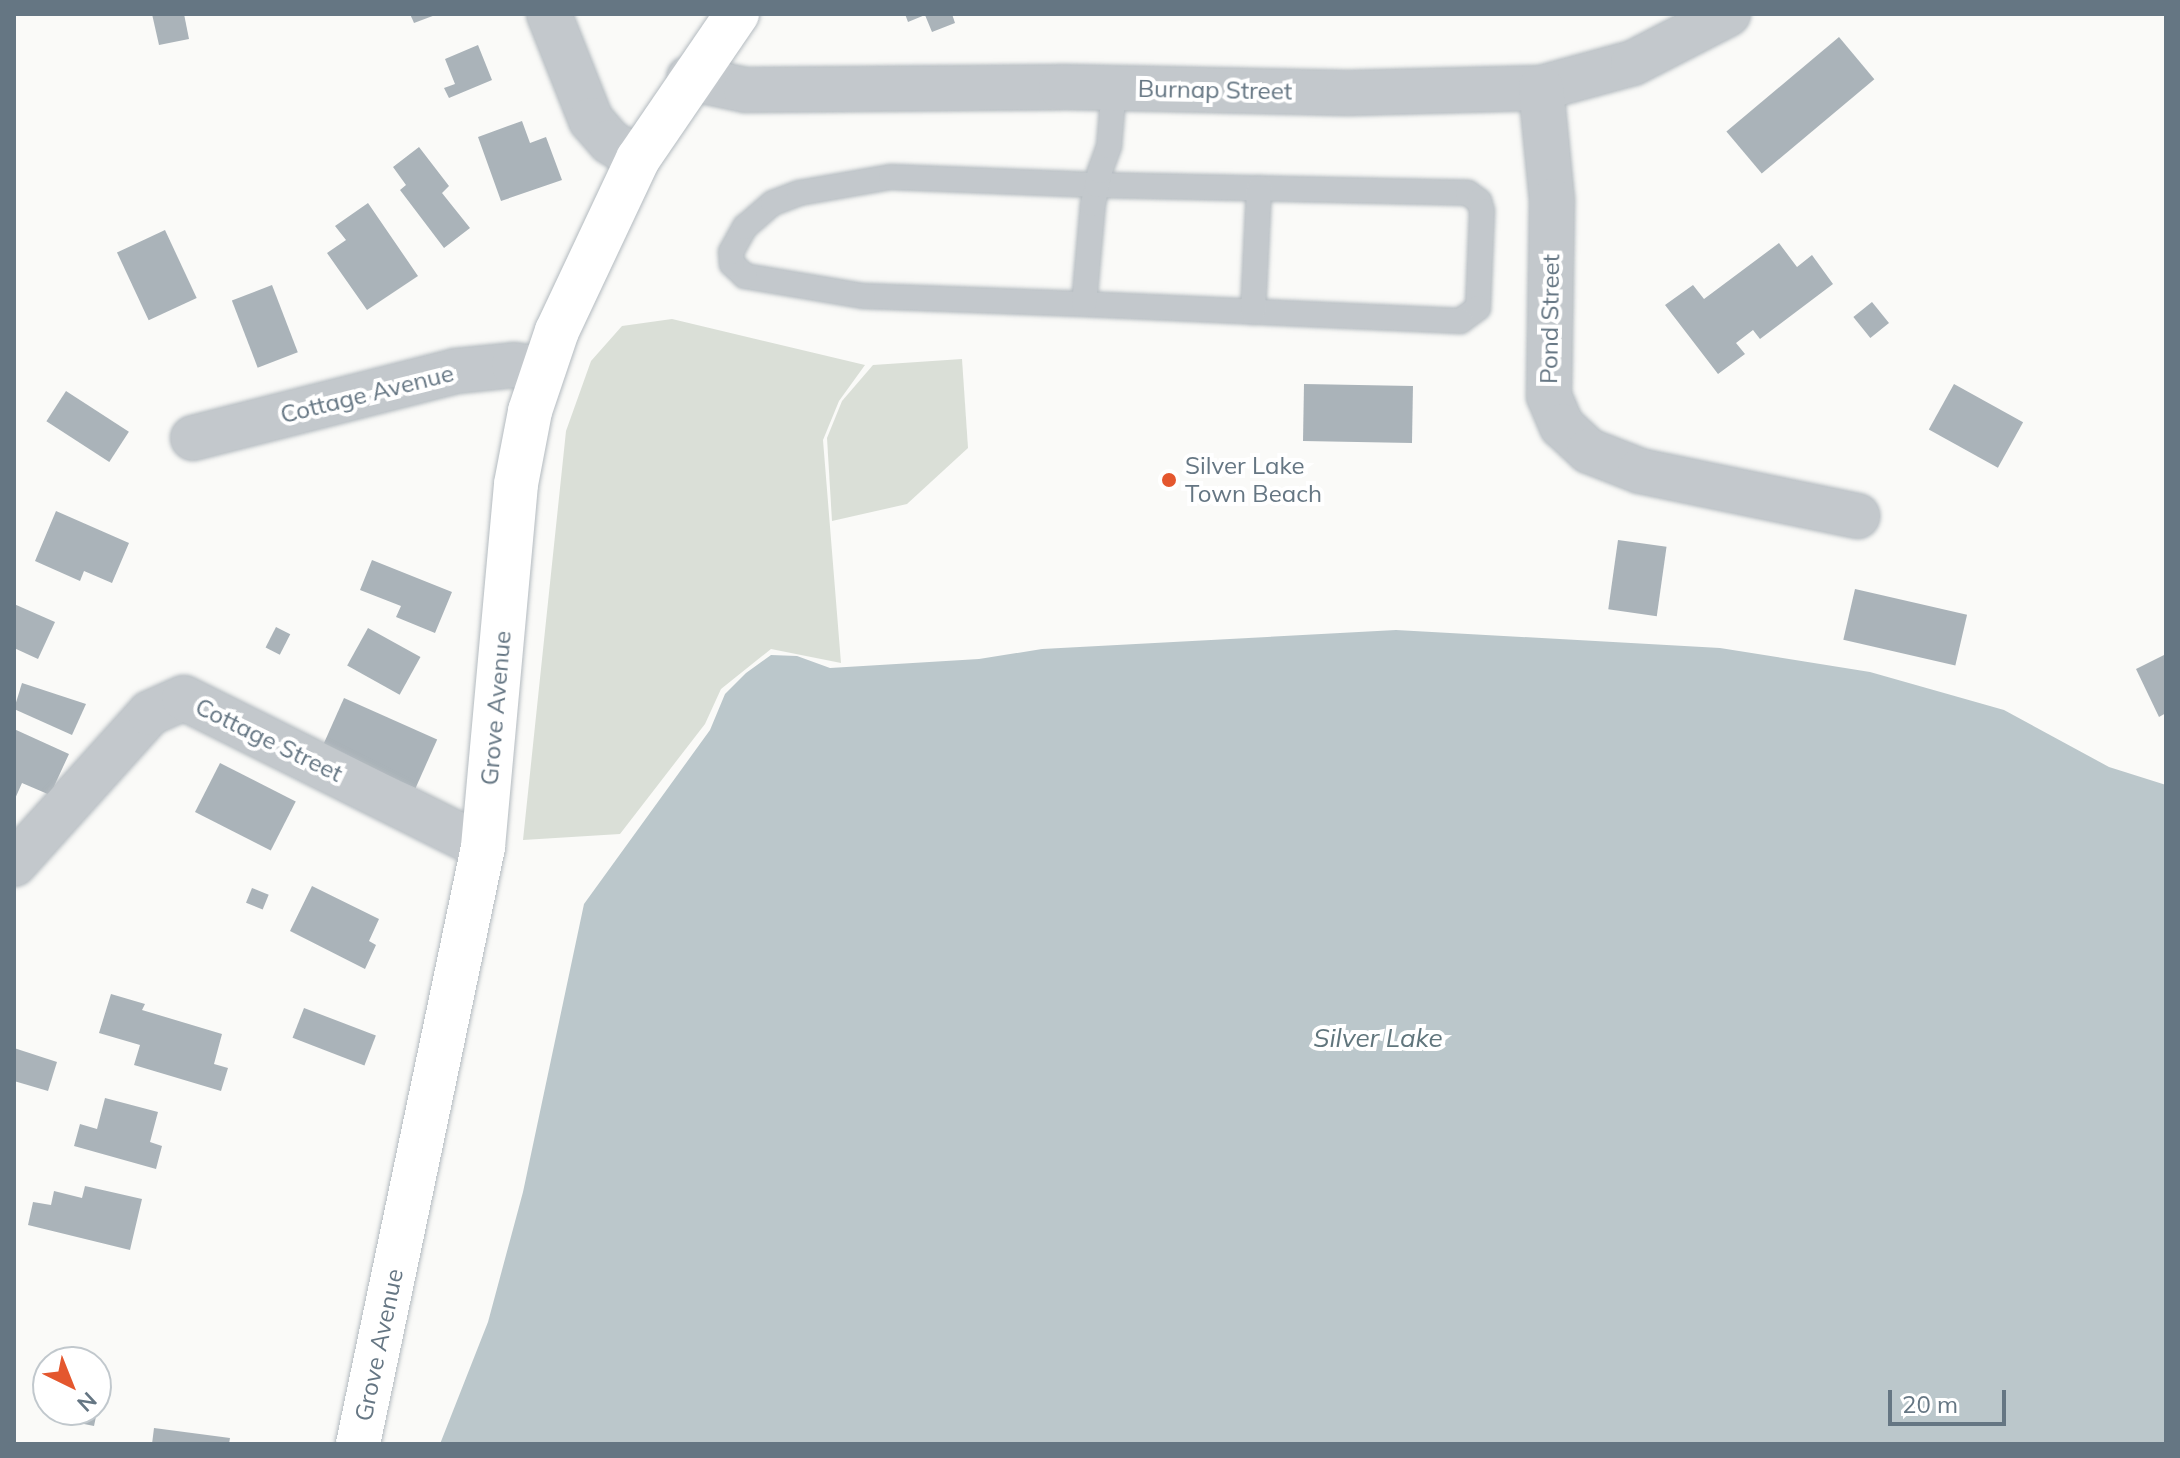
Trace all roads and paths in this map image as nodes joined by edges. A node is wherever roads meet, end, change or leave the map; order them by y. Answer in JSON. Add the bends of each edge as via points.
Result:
{"nodes":[{"id":1,"x":549,"y":14,"type":"edge"},
{"id":2,"x":737,"y":14,"type":"edge"},
{"id":3,"x":1728,"y":14,"type":"edge"},
{"id":4,"x":689,"y":78,"type":"junction"},
{"id":5,"x":1114,"y":88,"type":"junction"},
{"id":6,"x":1541,"y":88,"type":"junction"},
{"id":7,"x":638,"y":159,"type":"junction"},
{"id":8,"x":1097,"y":185,"type":"junction"},
{"id":9,"x":1259,"y":188,"type":"junction"},
{"id":10,"x":1084,"y":304,"type":"junction"},
{"id":11,"x":1253,"y":312,"type":"junction"},
{"id":12,"x":543,"y":369,"type":"junction"},
{"id":13,"x":193,"y":438,"type":"dead end"},
{"id":14,"x":1857,"y":516,"type":"dead end"},
{"id":15,"x":483,"y":847,"type":"junction"},
{"id":16,"x":14,"y":864,"type":"edge"},
{"id":17,"x":358,"y":1444,"type":"edge"}],
"edges":[{"from":1,"to":7,"type":"street","via":[[591,120],[610,142]]},
{"from":2,"to":4,"type":"street","name":"Grove Avenue"},
{"from":3,"to":6,"type":"street","name":"Burnap Street","via":[[1633,63]]},
{"from":4,"to":5,"type":"street","name":"Burnap Street","via":[[746,90]]},
{"from":4,"to":7,"type":"street","name":"Grove Avenue"},
{"from":5,"to":6,"type":"street","name":"Burnap Street","via":[[1348,93]]},
{"from":5,"to":8,"type":"lane","via":[[1109,146]]},
{"from":6,"to":14,"type":"street","name":"Pond Street","via":[[1552,201],[1549,396],[1562,426],[1589,451],[1640,471]]},
{"from":7,"to":12,"type":"street","name":"Grove Avenue"},
{"from":8,"to":9,"type":"lane"},
{"from":8,"to":10,"type":"lane"},
{"from":8,"to":10,"type":"lane","via":[[891,177],[836,186],[773,203],[745,227],[731,252],[732,264],[745,276],[863,296]]},
{"from":9,"to":11,"type":"lane"},
{"from":9,"to":11,"type":"lane","via":[[1475,196],[1482,211],[1479,289],[1477,311],[1463,321]]},
{"from":10,"to":11,"type":"lane"},
{"from":12,"to":13,"type":"street","name":"Cottage Avenue","via":[[514,365],[456,371]]},
{"from":12,"to":15,"type":"street","name":"Grove Avenue","via":[[516,484]]},
{"from":15,"to":16,"type":"street","name":"Cottage Street","via":[[184,698],[150,713]]},
{"from":15,"to":17,"type":"street","name":"Grove Avenue"}]}
